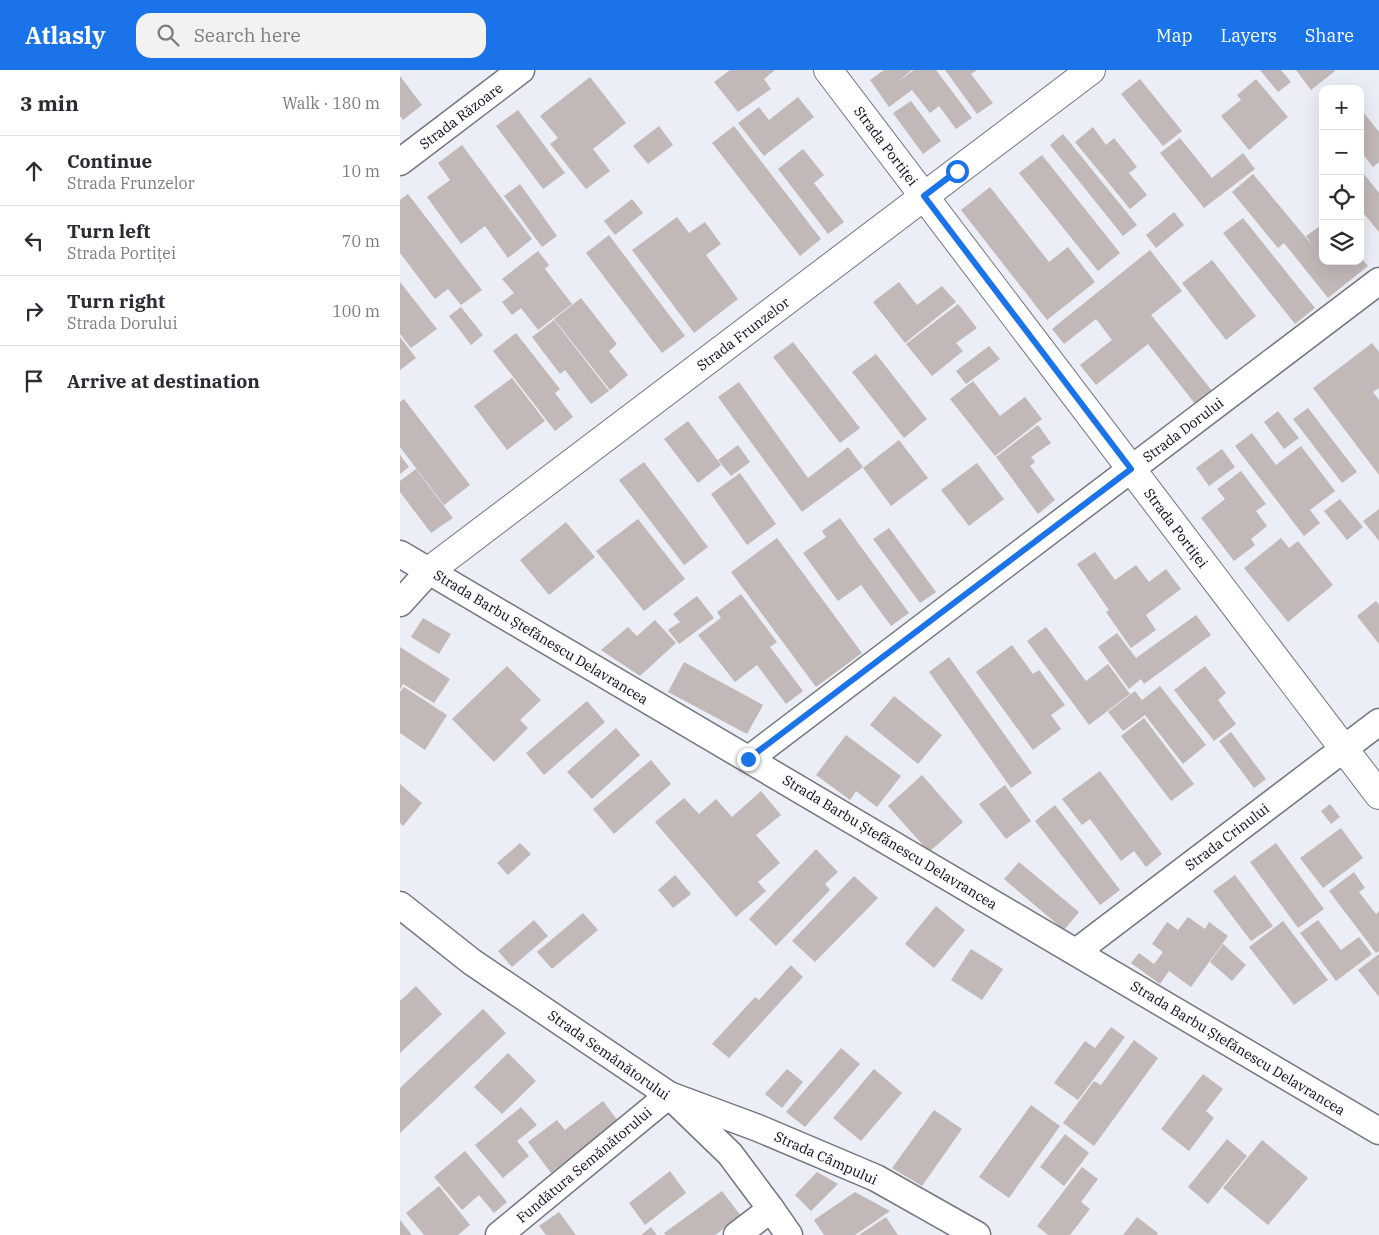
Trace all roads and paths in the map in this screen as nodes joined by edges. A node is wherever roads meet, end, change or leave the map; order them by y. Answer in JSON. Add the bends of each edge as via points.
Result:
{"nodes":[{"id":1,"x":521,"y":70,"type":"edge"},
{"id":2,"x":828,"y":70,"type":"edge"},
{"id":3,"x":1091,"y":70,"type":"edge"},
{"id":4,"x":400,"y":162,"type":"edge"},
{"id":5,"x":924,"y":196,"type":"junction"},
{"id":6,"x":1379,"y":281,"type":"edge"},
{"id":7,"x":1131,"y":469,"type":"junction"},
{"id":8,"x":400,"y":554,"type":"edge"},
{"id":9,"x":429,"y":571,"type":"junction"},
{"id":10,"x":400,"y":603,"type":"edge"},
{"id":11,"x":1379,"y":722,"type":"edge"},
{"id":12,"x":1344,"y":748,"type":"junction"},
{"id":13,"x":748,"y":759,"type":"junction"},
{"id":14,"x":1379,"y":795,"type":"edge"},
{"id":15,"x":400,"y":905,"type":"edge"},
{"id":16,"x":1076,"y":952,"type":"junction"},
{"id":17,"x":669,"y":1095,"type":"junction"},
{"id":18,"x":1379,"y":1131,"type":"edge"},
{"id":19,"x":771,"y":1209,"type":"junction"},
{"id":20,"x":499,"y":1235,"type":"edge"},
{"id":21,"x":738,"y":1235,"type":"edge"},
{"id":22,"x":789,"y":1235,"type":"edge"},
{"id":23,"x":977,"y":1235,"type":"edge"}],
"edges":[{"from":1,"to":4,"type":"street","name":"Strada Răzoare"},
{"from":2,"to":5,"type":"street","name":"Strada Portiței"},
{"from":3,"to":5,"type":"street","name":"Strada Frunzelor"},
{"from":5,"to":7,"type":"street","name":"Strada Portiței"},
{"from":5,"to":9,"type":"street","name":"Strada Frunzelor"},
{"from":6,"to":7,"type":"street","name":"Strada Dorului"},
{"from":7,"to":12,"type":"street","name":"Strada Portiței"},
{"from":7,"to":13,"type":"street","name":"Strada Dorului"},
{"from":8,"to":9,"type":"street","name":"Strada Barbu Ștefănescu Delavrancea"},
{"from":9,"to":10,"type":"street","name":"Strada Frunzelor"},
{"from":9,"to":13,"type":"street","name":"Strada Barbu Ștefănescu Delavrancea"},
{"from":11,"to":12,"type":"street","name":"Strada Crinului"},
{"from":12,"to":14,"type":"street","name":"Strada Portiței"},
{"from":12,"to":16,"type":"street","name":"Strada Crinului"},
{"from":13,"to":16,"type":"street","name":"Strada Barbu Ștefănescu Delavrancea"},
{"from":15,"to":17,"type":"street","name":"Strada Semănătorului","via":[[472,962]]},
{"from":16,"to":18,"type":"street","name":"Strada Barbu Ștefănescu Delavrancea"},
{"from":17,"to":19,"type":"street","name":"Strada Semănătorului","via":[[730,1154]]},
{"from":17,"to":20,"type":"street","name":"Fundătura Semănătorului"},
{"from":17,"to":23,"type":"street","name":"Strada Câmpului","via":[[876,1178]]},
{"from":19,"to":21,"type":"street"},
{"from":19,"to":22,"type":"street","name":"Strada Semănătorului"}]}
